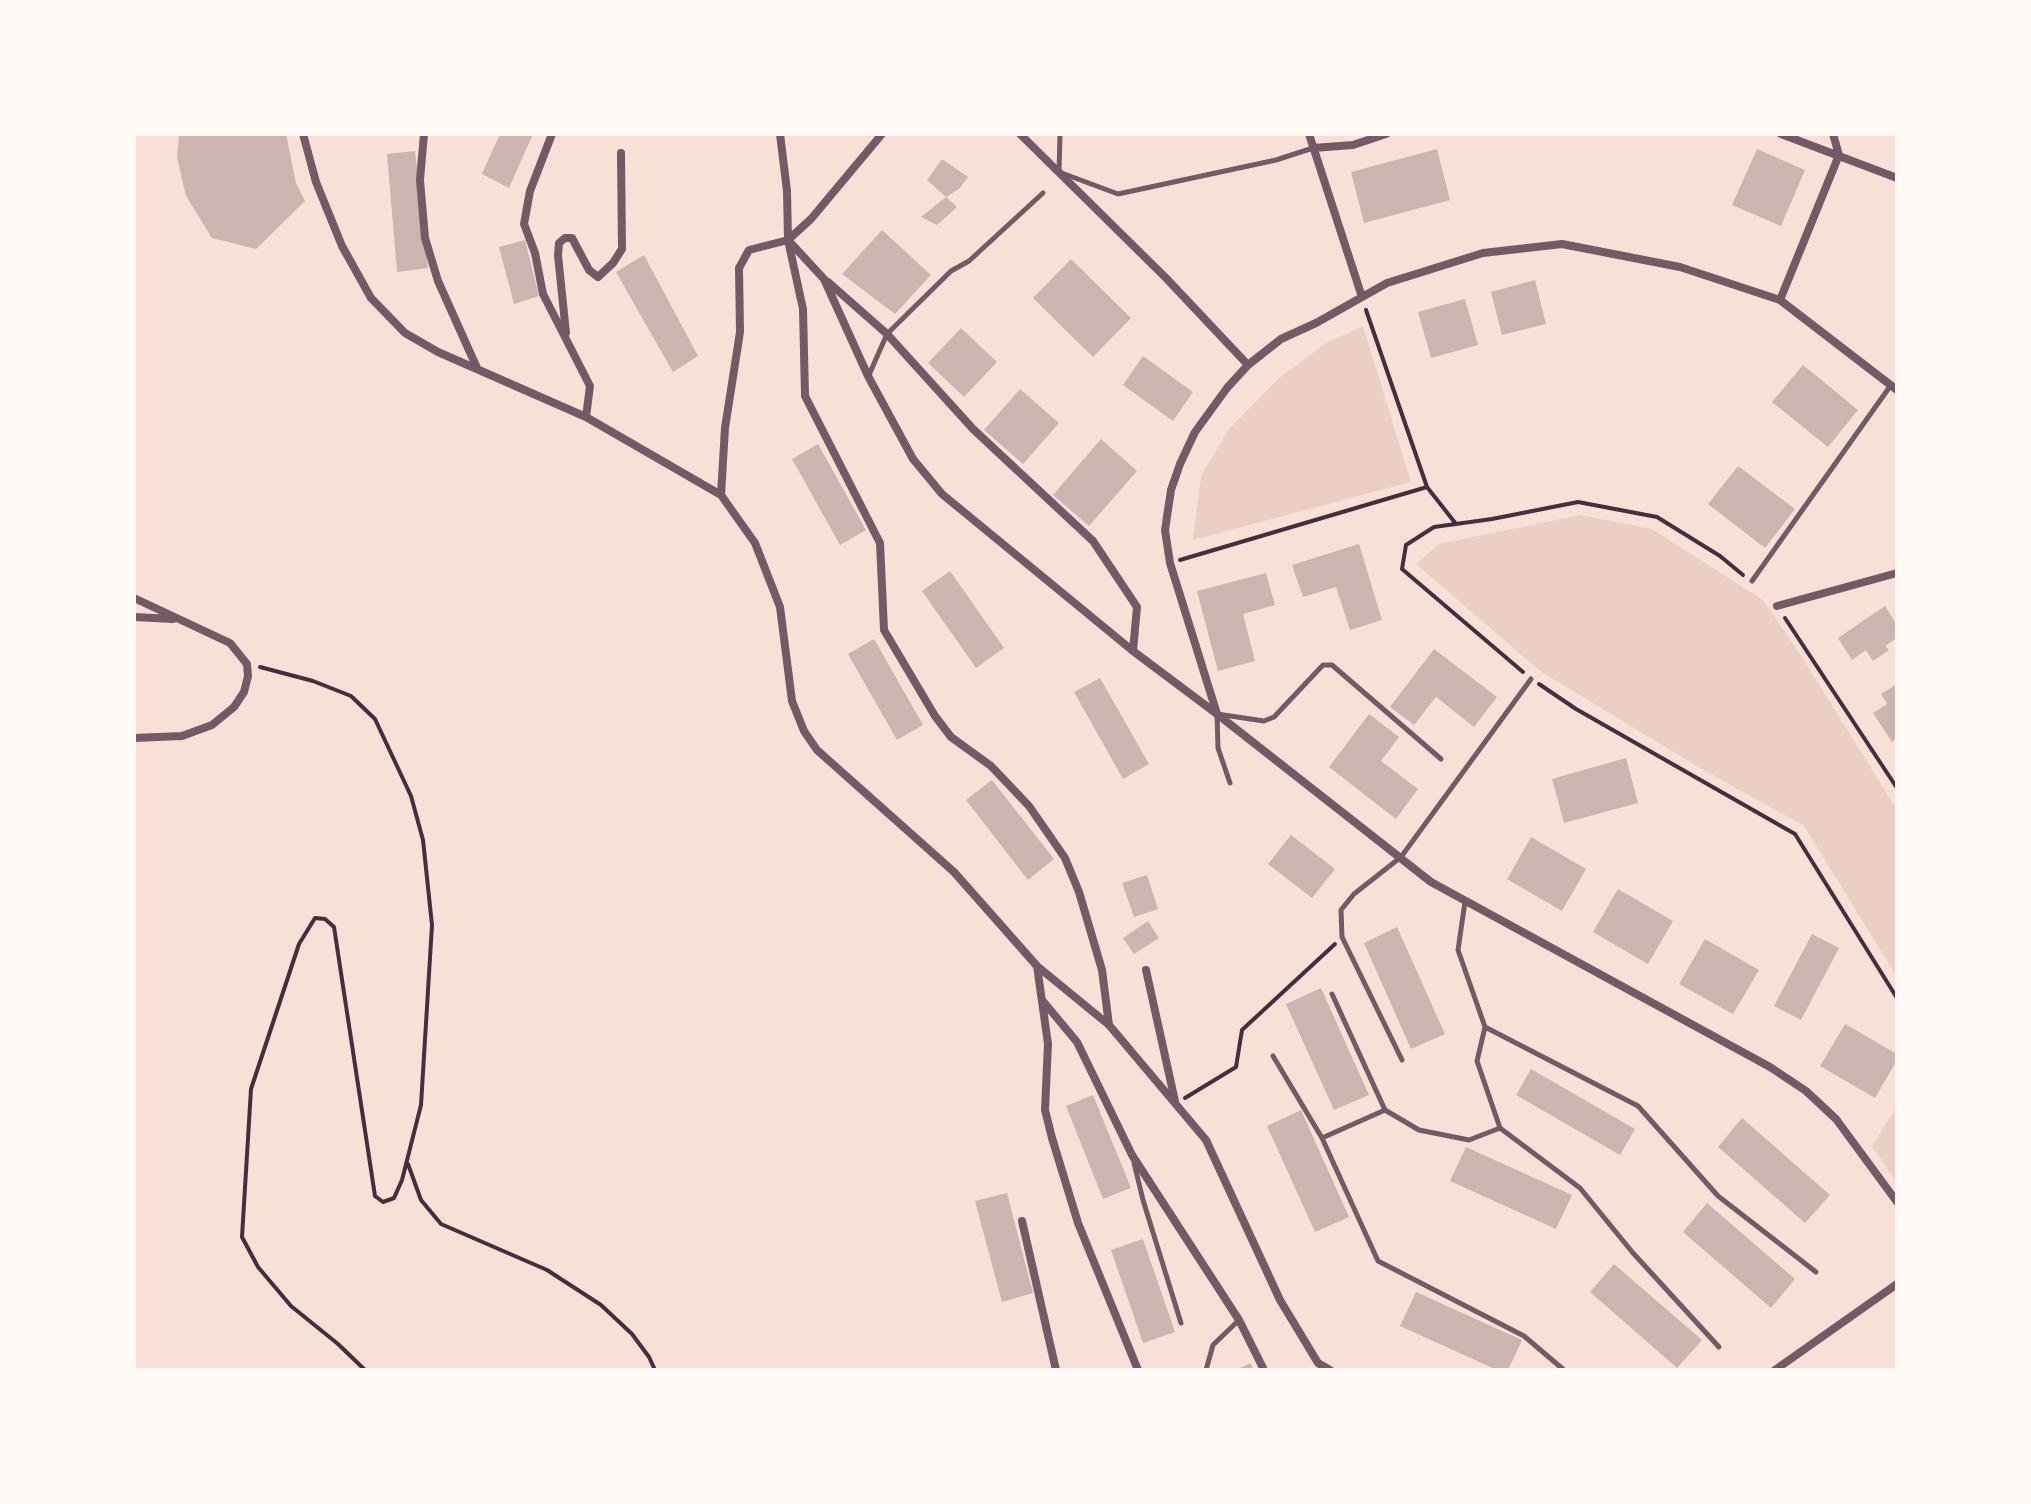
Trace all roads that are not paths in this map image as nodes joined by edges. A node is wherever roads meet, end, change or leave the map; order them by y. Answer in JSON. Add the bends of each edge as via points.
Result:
{"nodes":[{"id":1,"x":303,"y":134,"type":"edge"},
{"id":2,"x":424,"y":134,"type":"edge"},
{"id":3,"x":552,"y":134,"type":"edge"},
{"id":4,"x":780,"y":134,"type":"edge"},
{"id":5,"x":882,"y":134,"type":"edge"},
{"id":6,"x":1020,"y":134,"type":"edge"},
{"id":7,"x":1060,"y":134,"type":"edge"},
{"id":8,"x":1309,"y":134,"type":"edge"},
{"id":9,"x":1386,"y":134,"type":"edge"},
{"id":10,"x":1781,"y":134,"type":"edge"},
{"id":11,"x":1833,"y":134,"type":"edge"},
{"id":12,"x":1313,"y":148,"type":"junction"},
{"id":13,"x":621,"y":153,"type":"dead end"},
{"id":14,"x":1839,"y":155,"type":"junction"},
{"id":15,"x":1059,"y":172,"type":"junction"},
{"id":16,"x":1897,"y":178,"type":"edge"},
{"id":17,"x":1043,"y":193,"type":"dead end"},
{"id":18,"x":788,"y":240,"type":"junction"},
{"id":19,"x":824,"y":279,"type":"junction"},
{"id":20,"x":1362,"y":297,"type":"junction"},
{"id":21,"x":1780,"y":300,"type":"junction"},
{"id":22,"x":887,"y":334,"type":"junction"},
{"id":23,"x":567,"y":342,"type":"junction"},
{"id":24,"x":1248,"y":365,"type":"junction"},
{"id":25,"x":477,"y":368,"type":"junction"},
{"id":26,"x":868,"y":376,"type":"junction"},
{"id":27,"x":1894,"y":388,"type":"edge"},
{"id":28,"x":586,"y":417,"type":"junction"},
{"id":29,"x":721,"y":495,"type":"junction"},
{"id":30,"x":1897,"y":573,"type":"edge"},
{"id":31,"x":1752,"y":581,"type":"road end"},
{"id":32,"x":134,"y":598,"type":"edge"},
{"id":33,"x":1777,"y":606,"type":"road end"},
{"id":34,"x":134,"y":617,"type":"edge"},
{"id":35,"x":178,"y":620,"type":"junction"},
{"id":36,"x":1133,"y":651,"type":"junction"},
{"id":37,"x":1531,"y":679,"type":"road end"},
{"id":38,"x":1217,"y":714,"type":"junction"},
{"id":39,"x":134,"y":738,"type":"edge"},
{"id":40,"x":1441,"y":759,"type":"dead end"},
{"id":41,"x":1230,"y":783,"type":"dead end"},
{"id":42,"x":1401,"y":857,"type":"junction"},
{"id":43,"x":1465,"y":902,"type":"junction"},
{"id":44,"x":1037,"y":966,"type":"junction"},
{"id":45,"x":1146,"y":970,"type":"dead end"},
{"id":46,"x":1332,"y":994,"type":"dead end"},
{"id":47,"x":1042,"y":1000,"type":"junction"},
{"id":48,"x":1109,"y":1025,"type":"junction"},
{"id":49,"x":1485,"y":1027,"type":"junction"},
{"id":50,"x":1273,"y":1056,"type":"dead end"},
{"id":51,"x":1402,"y":1060,"type":"dead end"},
{"id":52,"x":1176,"y":1105,"type":"junction"},
{"id":53,"x":1385,"y":1110,"type":"junction"},
{"id":54,"x":1500,"y":1128,"type":"junction"},
{"id":55,"x":1322,"y":1138,"type":"junction"},
{"id":56,"x":1132,"y":1155,"type":"junction"},
{"id":57,"x":1897,"y":1202,"type":"edge"},
{"id":58,"x":1022,"y":1221,"type":"dead end"},
{"id":59,"x":1816,"y":1272,"type":"dead end"},
{"id":60,"x":1897,"y":1284,"type":"edge"},
{"id":61,"x":1239,"y":1320,"type":"junction"},
{"id":62,"x":1181,"y":1323,"type":"dead end"},
{"id":63,"x":1719,"y":1347,"type":"dead end"},
{"id":64,"x":1318,"y":1366,"type":"edge"},
{"id":65,"x":1056,"y":1370,"type":"edge"},
{"id":66,"x":1138,"y":1370,"type":"edge"},
{"id":67,"x":1206,"y":1370,"type":"edge"},
{"id":68,"x":1264,"y":1370,"type":"edge"},
{"id":69,"x":1330,"y":1370,"type":"edge"},
{"id":70,"x":1564,"y":1370,"type":"edge"},
{"id":71,"x":1775,"y":1370,"type":"edge"}],
"edges":[{"from":1,"to":25,"type":"street","via":[[342,246],[371,298],[405,333]]},
{"from":2,"to":25,"type":"street","via":[[420,180],[425,238]]},
{"from":3,"to":23,"type":"street","via":[[530,191],[524,224],[543,294]]},
{"from":4,"to":18,"type":"street"},
{"from":5,"to":18,"type":"street"},
{"from":6,"to":15,"type":"street"},
{"from":7,"to":15,"type":"lane"},
{"from":8,"to":12,"type":"street"},
{"from":9,"to":12,"type":"street","via":[[1353,145]]},
{"from":10,"to":14,"type":"street"},
{"from":11,"to":14,"type":"street"},
{"from":12,"to":15,"type":"lane","via":[[1118,194]]},
{"from":12,"to":20,"type":"street"},
{"from":13,"to":23,"type":"street","via":[[622,249],[613,263],[598,277],[572,238],[559,243]]},
{"from":14,"to":16,"type":"street"},
{"from":14,"to":21,"type":"street"},
{"from":15,"to":24,"type":"street"},
{"from":17,"to":22,"type":"lane"},
{"from":18,"to":19,"type":"street"},
{"from":18,"to":29,"type":"street","via":[[749,250],[739,268],[740,332]]},
{"from":18,"to":48,"type":"street","via":[[803,309],[805,396],[880,543],[884,630],[951,737],[991,766],[1029,806],[1065,858],[1102,970]]},
{"from":19,"to":22,"type":"street"},
{"from":19,"to":26,"type":"street"},
{"from":20,"to":21,"type":"street","via":[[1387,283],[1483,253],[1562,244],[1680,267]]},
{"from":20,"to":24,"type":"street","via":[[1281,339]]},
{"from":21,"to":27,"type":"street"},
{"from":22,"to":26,"type":"lane"},
{"from":22,"to":36,"type":"street","via":[[973,429],[1093,541],[1137,607]]},
{"from":23,"to":28,"type":"street","via":[[590,386]]},
{"from":24,"to":38,"type":"street","via":[[1195,432],[1171,490],[1165,530],[1170,563]]},
{"from":25,"to":28,"type":"street"},
{"from":26,"to":36,"type":"street","via":[[913,459],[942,494]]},
{"from":27,"to":31,"type":"lane"},
{"from":28,"to":29,"type":"street"},
{"from":29,"to":44,"type":"street","via":[[755,543],[780,607],[792,701],[804,731],[817,750],[954,872]]},
{"from":30,"to":33,"type":"street"},
{"from":32,"to":35,"type":"street"},
{"from":34,"to":35,"type":"street"},
{"from":35,"to":39,"type":"street","via":[[230,643],[247,664],[244,692],[212,725],[182,736]]},
{"from":36,"to":38,"type":"street"},
{"from":37,"to":42,"type":"lane"},
{"from":38,"to":40,"type":"lane","via":[[1264,721],[1274,717],[1323,665],[1332,665]]},
{"from":38,"to":41,"type":"lane","via":[[1218,748]]},
{"from":38,"to":42,"type":"street"},
{"from":42,"to":43,"type":"street"},
{"from":42,"to":51,"type":"lane","via":[[1341,910],[1342,937]]},
{"from":43,"to":49,"type":"lane","via":[[1458,950]]},
{"from":43,"to":57,"type":"street","via":[[1806,1091],[1836,1119]]},
{"from":44,"to":47,"type":"street"},
{"from":44,"to":48,"type":"street"},
{"from":45,"to":52,"type":"street"},
{"from":46,"to":53,"type":"lane"},
{"from":47,"to":56,"type":"street","via":[[1077,1042]]},
{"from":47,"to":66,"type":"street","via":[[1048,1044],[1045,1110],[1052,1138],[1078,1223]]},
{"from":48,"to":52,"type":"street"},
{"from":49,"to":54,"type":"lane","via":[[1477,1061]]},
{"from":49,"to":59,"type":"lane","via":[[1638,1106],[1718,1196]]},
{"from":50,"to":55,"type":"lane"},
{"from":52,"to":64,"type":"street","via":[[1206,1140],[1280,1300]]},
{"from":53,"to":54,"type":"lane","via":[[1419,1130],[1469,1140]]},
{"from":53,"to":55,"type":"lane"},
{"from":54,"to":63,"type":"lane","via":[[1580,1188]]},
{"from":55,"to":70,"type":"lane","via":[[1378,1261],[1524,1336]]},
{"from":56,"to":61,"type":"street"},
{"from":56,"to":62,"type":"lane"},
{"from":58,"to":65,"type":"street"},
{"from":60,"to":71,"type":"street"},
{"from":61,"to":67,"type":"lane","via":[[1213,1345]]},
{"from":61,"to":68,"type":"street"},
{"from":64,"to":69,"type":"street"}]}
